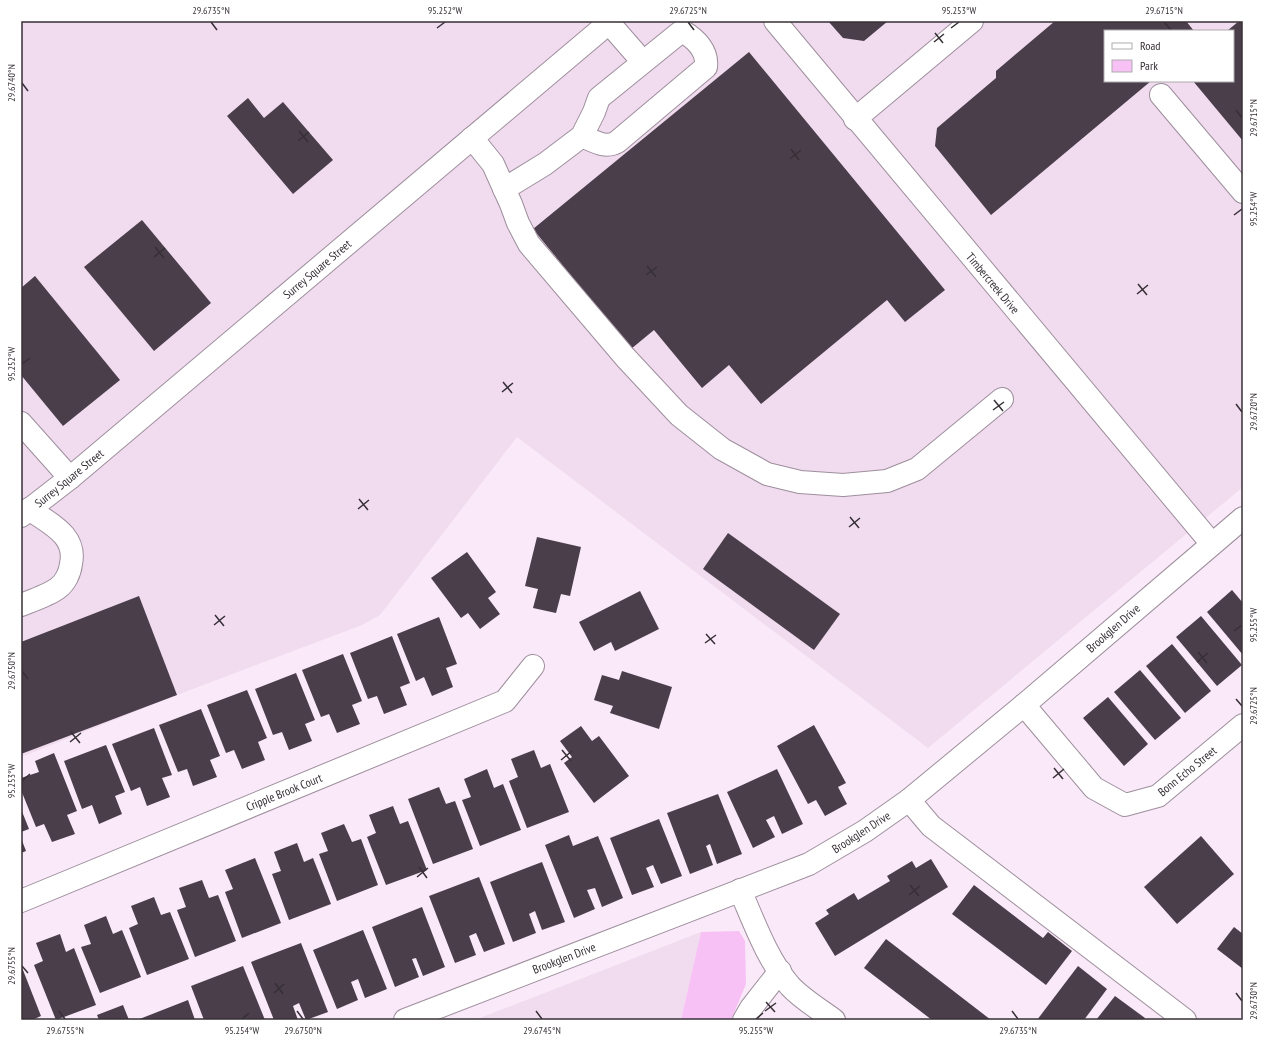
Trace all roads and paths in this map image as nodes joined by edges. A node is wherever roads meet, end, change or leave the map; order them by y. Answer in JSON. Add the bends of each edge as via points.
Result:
{"nodes":[{"id":1,"x":775,"y":21,"type":"edge"},
{"id":2,"x":972,"y":21,"type":"edge"},
{"id":3,"x":610,"y":22,"type":"edge"},
{"id":4,"x":643,"y":62,"type":"junction"},
{"id":5,"x":1162,"y":96,"type":"dead end"},
{"id":6,"x":855,"y":119,"type":"junction"},
{"id":7,"x":582,"y":136,"type":"junction"},
{"id":8,"x":472,"y":138,"type":"junction"},
{"id":9,"x":504,"y":189,"type":"junction"},
{"id":10,"x":1243,"y":192,"type":"edge"},
{"id":11,"x":1002,"y":399,"type":"dead end"},
{"id":12,"x":21,"y":423,"type":"edge"},
{"id":13,"x":70,"y":478,"type":"junction"},
{"id":14,"x":25,"y":513,"type":"edge"},
{"id":15,"x":1243,"y":518,"type":"edge"},
{"id":16,"x":1212,"y":544,"type":"junction"},
{"id":17,"x":21,"y":605,"type":"edge"},
{"id":18,"x":533,"y":666,"type":"dead end"},
{"id":19,"x":1024,"y":705,"type":"junction"},
{"id":20,"x":1243,"y":725,"type":"edge"},
{"id":21,"x":909,"y":800,"type":"junction"},
{"id":22,"x":740,"y":890,"type":"junction"},
{"id":23,"x":21,"y":901,"type":"edge"},
{"id":24,"x":780,"y":971,"type":"junction"},
{"id":25,"x":405,"y":1020,"type":"edge"},
{"id":26,"x":744,"y":1020,"type":"edge"},
{"id":27,"x":834,"y":1020,"type":"edge"},
{"id":28,"x":1185,"y":1020,"type":"edge"}],
"edges":[{"from":1,"to":6,"type":"street","name":"Timbercreek Drive"},
{"from":2,"to":6,"type":"street"},
{"from":3,"to":4,"type":"street"},
{"from":3,"to":8,"type":"street","name":"Surrey Square Street"},
{"from":4,"to":7,"type":"street","via":[[599,98]]},
{"from":4,"to":7,"type":"street","via":[[682,31],[701,47],[707,59],[706,67],[617,142],[610,146]]},
{"from":5,"to":10,"type":"street"},
{"from":6,"to":16,"type":"street","name":"Timbercreek Drive"},
{"from":7,"to":9,"type":"street","via":[[545,164]]},
{"from":8,"to":9,"type":"street","via":[[493,164]]},
{"from":8,"to":13,"type":"street","name":"Surrey Square Street"},
{"from":9,"to":11,"type":"street","via":[[529,244],[625,357],[679,415],[722,449],[767,474],[800,482],[843,485],[887,481],[917,469]]},
{"from":12,"to":13,"type":"street"},
{"from":13,"to":14,"type":"street","name":"Surrey Square Street"},
{"from":14,"to":17,"type":"street","via":[[61,531],[69,541],[73,555],[70,574],[58,588]]},
{"from":15,"to":16,"type":"street","name":"Brookglen Drive"},
{"from":16,"to":19,"type":"street","name":"Brookglen Drive"},
{"from":18,"to":23,"type":"street","name":"Cripple Brook Court","via":[[505,701]]},
{"from":19,"to":20,"type":"street","name":"Bonn Echo Street","via":[[1094,788],[1125,805],[1158,796]]},
{"from":19,"to":21,"type":"street","name":"Brookglen Drive"},
{"from":21,"to":22,"type":"street","name":"Brookglen Drive","via":[[865,831],[809,864]]},
{"from":21,"to":28,"type":"street","via":[[931,826]]},
{"from":22,"to":24,"type":"street"},
{"from":22,"to":25,"type":"street","name":"Brookglen Drive"},
{"from":24,"to":26,"type":"street"},
{"from":24,"to":27,"type":"street","via":[[790,986]]}]}
